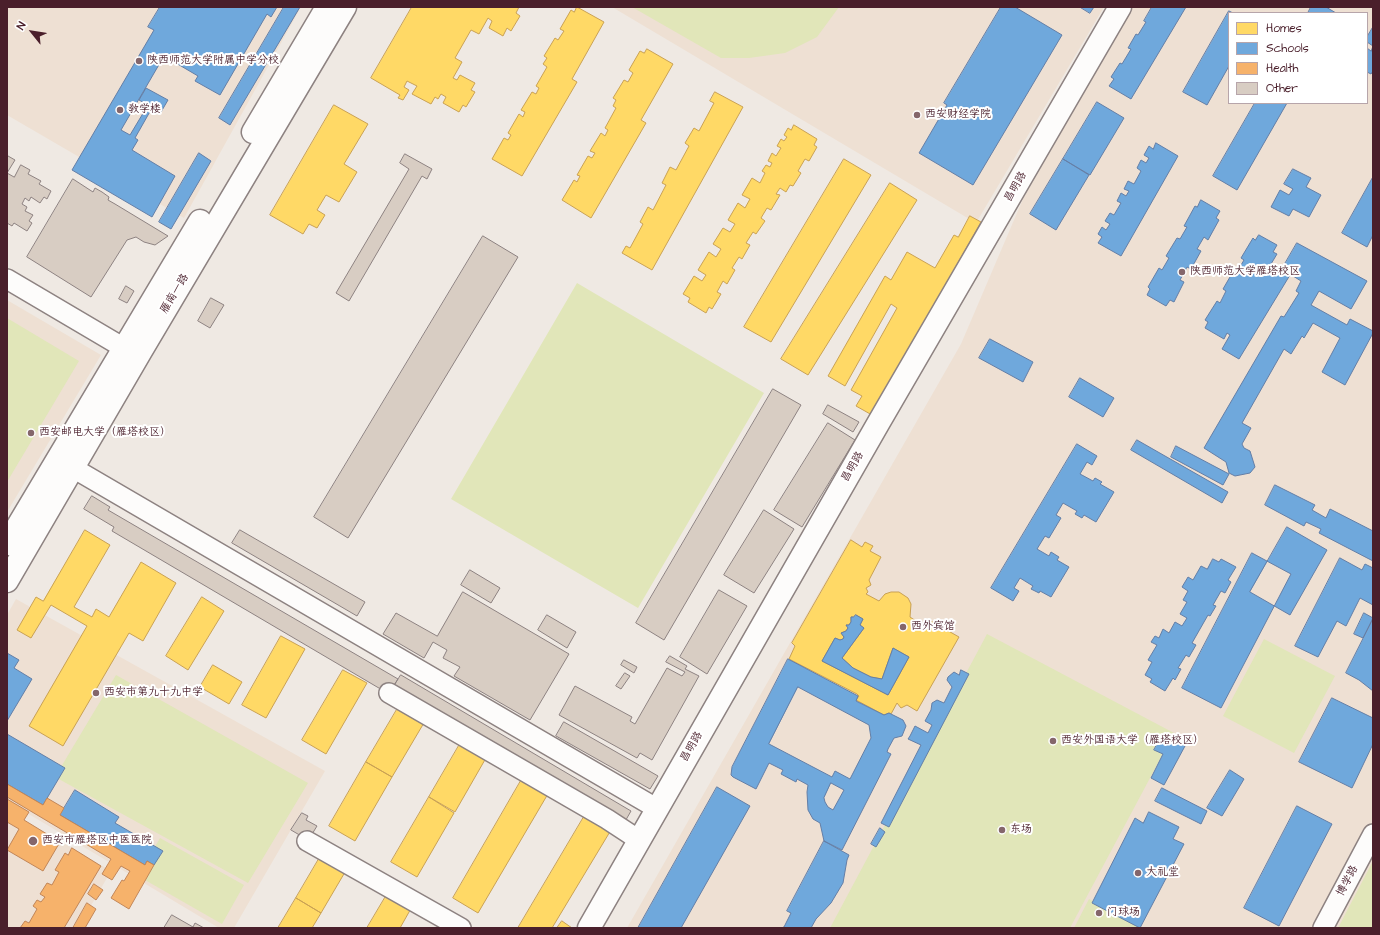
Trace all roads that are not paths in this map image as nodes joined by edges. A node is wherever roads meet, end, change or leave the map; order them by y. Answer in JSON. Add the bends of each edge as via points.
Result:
{"nodes":[{"id":1,"x":327,"y":7,"type":"edge"},
{"id":2,"x":345,"y":7,"type":"edge"},
{"id":3,"x":1120,"y":7,"type":"edge"},
{"id":4,"x":7,"y":279,"type":"edge"},
{"id":5,"x":124,"y":348,"type":"junction"},
{"id":6,"x":66,"y":464,"type":"junction"},
{"id":7,"x":7,"y":544,"type":"edge"},
{"id":8,"x":7,"y":581,"type":"edge"},
{"id":9,"x":389,"y":693,"type":"dead end"},
{"id":10,"x":656,"y":808,"type":"junction"},
{"id":11,"x":1373,"y":834,"type":"edge"},
{"id":12,"x":639,"y":840,"type":"junction"},
{"id":13,"x":307,"y":841,"type":"dead end"},
{"id":14,"x":461,"y":928,"type":"edge"},
{"id":15,"x":589,"y":928,"type":"edge"},
{"id":16,"x":1322,"y":928,"type":"edge"}],
"edges":[{"from":1,"to":5,"type":"main road","name":"雁南一路"},
{"from":2,"to":6,"type":"main road","name":"雁南一路","via":[[140,351]]},
{"from":3,"to":10,"type":"main road","name":"昌明路"},
{"from":4,"to":5,"type":"street"},
{"from":5,"to":6,"type":"main road","name":"雁南一路"},
{"from":6,"to":7,"type":"main road","name":"雁南一路"},
{"from":6,"to":8,"type":"main road","name":"雁南一路"},
{"from":6,"to":10,"type":"street"},
{"from":9,"to":12,"type":"street"},
{"from":10,"to":12,"type":"main road","name":"昌明路"},
{"from":11,"to":16,"type":"street","name":"博学路"},
{"from":12,"to":15,"type":"main road","name":"昌明路"},
{"from":13,"to":14,"type":"street"}]}
